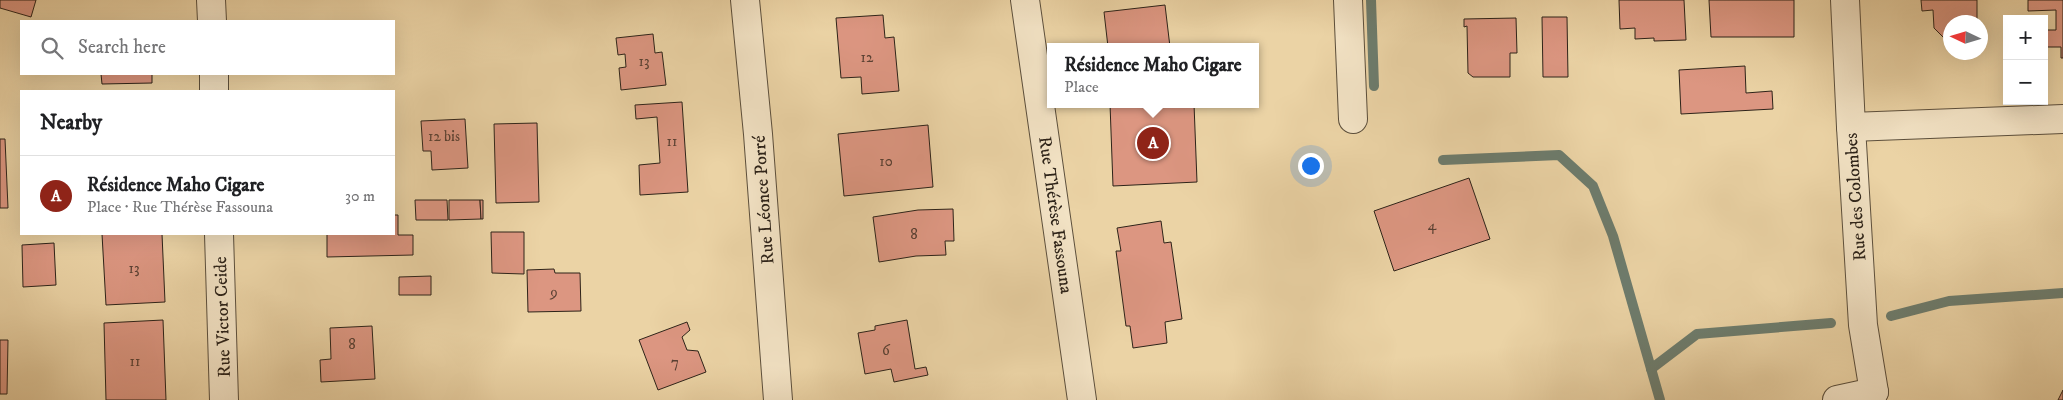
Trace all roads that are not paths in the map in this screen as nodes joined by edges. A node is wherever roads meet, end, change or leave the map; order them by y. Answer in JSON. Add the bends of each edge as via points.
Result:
{"nodes":[{"id":1,"x":211,"y":0,"type":"edge"},
{"id":2,"x":745,"y":0,"type":"edge"},
{"id":3,"x":1025,"y":0,"type":"edge"},
{"id":4,"x":1348,"y":0,"type":"edge"},
{"id":5,"x":1845,"y":0,"type":"edge"},
{"id":6,"x":212,"y":20,"type":"edge"},
{"id":7,"x":214,"y":75,"type":"edge"},
{"id":8,"x":214,"y":90,"type":"edge"},
{"id":9,"x":1353,"y":119,"type":"dead end"},
{"id":10,"x":2063,"y":119,"type":"edge"},
{"id":11,"x":1851,"y":127,"type":"junction"},
{"id":12,"x":219,"y":235,"type":"edge"},
{"id":13,"x":1878,"y":396,"type":"edge"},
{"id":14,"x":224,"y":400,"type":"edge"},
{"id":15,"x":778,"y":400,"type":"edge"},
{"id":16,"x":1082,"y":400,"type":"edge"},
{"id":17,"x":1837,"y":400,"type":"edge"}],
"edges":[{"from":1,"to":6,"type":"street"},
{"from":2,"to":15,"type":"street","name":"Rue Léonce Porré"},
{"from":3,"to":16,"type":"street","name":"Rue Thérèse Fassouna"},
{"from":4,"to":9,"type":"street"},
{"from":5,"to":11,"type":"street","name":"Rue des Colombes"},
{"from":7,"to":8,"type":"street"},
{"from":10,"to":11,"type":"street"},
{"from":11,"to":13,"type":"street","name":"Rue des Colombes","via":[[1863,325]]},
{"from":12,"to":14,"type":"street","name":"Rue Victor Ceide"},
{"from":13,"to":17,"type":"street"}]}
